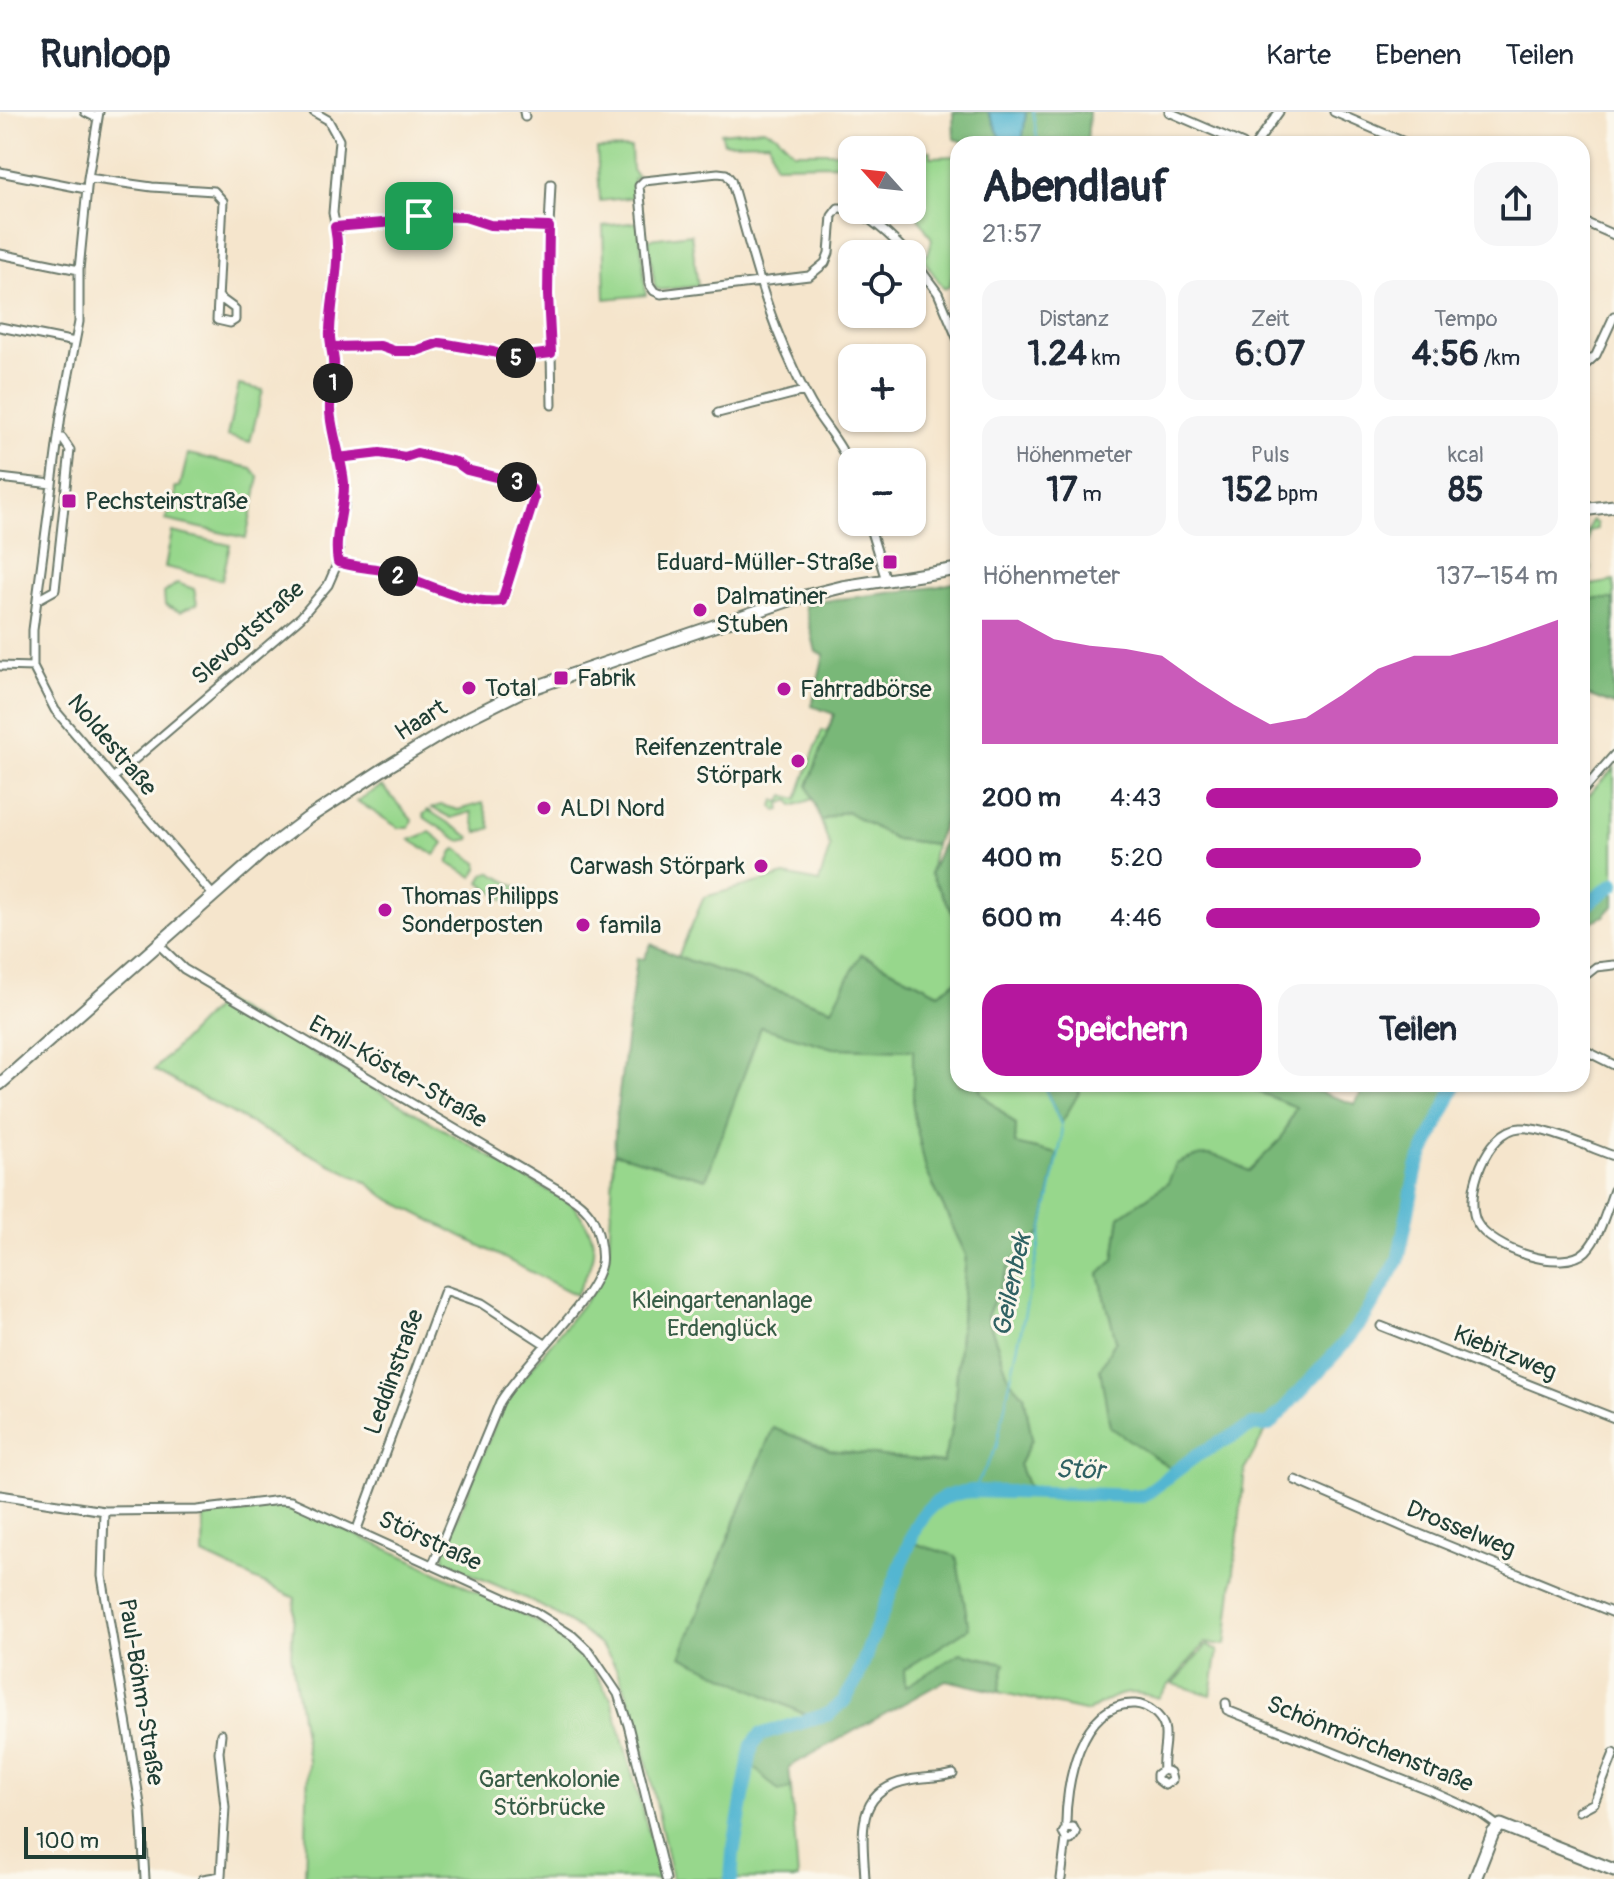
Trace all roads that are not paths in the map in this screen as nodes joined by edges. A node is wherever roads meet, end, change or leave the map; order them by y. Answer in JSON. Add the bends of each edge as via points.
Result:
{"nodes":[{"id":1,"x":85,"y":112,"type":"edge"},
{"id":2,"x":314,"y":112,"type":"edge"},
{"id":3,"x":1169,"y":112,"type":"edge"},
{"id":4,"x":1279,"y":112,"type":"edge"},
{"id":5,"x":1334,"y":112,"type":"edge"},
{"id":6,"x":1343,"y":114,"type":"edge"},
{"id":7,"x":98,"y":115,"type":"edge"},
{"id":8,"x":1224,"y":136,"type":"edge"},
{"id":9,"x":1262,"y":136,"type":"edge"},
{"id":10,"x":1391,"y":136,"type":"edge"},
{"id":11,"x":0,"y":172,"type":"edge"},
{"id":12,"x":88,"y":178,"type":"junction"},
{"id":13,"x":551,"y":184,"type":"dead end"},
{"id":14,"x":86,"y":189,"type":"junction"},
{"id":15,"x":1590,"y":224,"type":"edge"},
{"id":16,"x":335,"y":227,"type":"junction"},
{"id":17,"x":549,"y":227,"type":"junction"},
{"id":18,"x":1614,"y":235,"type":"edge"},
{"id":19,"x":891,"y":240,"type":"edge"},
{"id":20,"x":0,"y":254,"type":"edge"},
{"id":21,"x":79,"y":270,"type":"junction"},
{"id":22,"x":926,"y":277,"type":"edge"},
{"id":23,"x":762,"y":282,"type":"junction"},
{"id":24,"x":220,"y":298,"type":"dead end"},
{"id":25,"x":1614,"y":316,"type":"edge"},
{"id":26,"x":950,"y":317,"type":"edge"},
{"id":27,"x":0,"y":327,"type":"edge"},
{"id":28,"x":75,"y":342,"type":"junction"},
{"id":29,"x":331,"y":347,"type":"junction"},
{"id":30,"x":551,"y":353,"type":"junction"},
{"id":31,"x":1590,"y":361,"type":"edge"},
{"id":32,"x":804,"y":391,"type":"junction"},
{"id":33,"x":552,"y":405,"type":"dead end"},
{"id":34,"x":718,"y":413,"type":"dead end"},
{"id":35,"x":58,"y":437,"type":"junction"},
{"id":36,"x":842,"y":448,"type":"edge"},
{"id":37,"x":338,"y":458,"type":"junction"},
{"id":38,"x":0,"y":478,"type":"edge"},
{"id":39,"x":52,"y":484,"type":"junction"},
{"id":40,"x":1614,"y":506,"type":"edge"},
{"id":41,"x":1590,"y":509,"type":"edge"},
{"id":42,"x":872,"y":536,"type":"edge"},
{"id":43,"x":338,"y":562,"type":"junction"},
{"id":44,"x":950,"y":570,"type":"edge"},
{"id":45,"x":886,"y":580,"type":"junction"},
{"id":46,"x":37,"y":600,"type":"junction"},
{"id":47,"x":0,"y":666,"type":"edge"},
{"id":48,"x":33,"y":667,"type":"junction"},
{"id":49,"x":1614,"y":755,"type":"edge"},
{"id":50,"x":113,"y":778,"type":"junction"},
{"id":51,"x":1590,"y":783,"type":"edge"},
{"id":52,"x":213,"y":895,"type":"junction"},
{"id":53,"x":158,"y":944,"type":"junction"},
{"id":54,"x":1614,"y":965,"type":"edge"},
{"id":55,"x":1590,"y":972,"type":"edge"},
{"id":56,"x":1590,"y":1053,"type":"edge"},
{"id":57,"x":1614,"y":1065,"type":"edge"},
{"id":58,"x":0,"y":1084,"type":"edge"},
{"id":59,"x":1614,"y":1156,"type":"edge"},
{"id":60,"x":1614,"y":1190,"type":"edge"},
{"id":61,"x":1381,"y":1326,"type":"dead end"},
{"id":62,"x":545,"y":1344,"type":"junction"},
{"id":63,"x":1614,"y":1418,"type":"edge"},
{"id":64,"x":1295,"y":1480,"type":"dead end"},
{"id":65,"x":0,"y":1495,"type":"edge"},
{"id":66,"x":104,"y":1511,"type":"junction"},
{"id":67,"x":357,"y":1529,"type":"junction"},
{"id":68,"x":433,"y":1564,"type":"junction"},
{"id":69,"x":1614,"y":1613,"type":"edge"},
{"id":70,"x":1226,"y":1703,"type":"dead end"},
{"id":71,"x":221,"y":1734,"type":"dead end"},
{"id":72,"x":1614,"y":1753,"type":"edge"},
{"id":73,"x":1163,"y":1770,"type":"dead end"},
{"id":74,"x":953,"y":1774,"type":"dead end"},
{"id":75,"x":1579,"y":1811,"type":"dead end"},
{"id":76,"x":1498,"y":1826,"type":"junction"},
{"id":77,"x":1614,"y":1870,"type":"edge"},
{"id":78,"x":145,"y":1879,"type":"edge"},
{"id":79,"x":203,"y":1879,"type":"edge"},
{"id":80,"x":666,"y":1879,"type":"edge"},
{"id":81,"x":865,"y":1879,"type":"edge"},
{"id":82,"x":1061,"y":1879,"type":"edge"},
{"id":83,"x":1475,"y":1879,"type":"edge"}],
"edges":[{"from":1,"to":7,"type":"street"},
{"from":2,"to":16,"type":"street","name":"Slevogtstraße","via":[[328,120],[339,140]]},
{"from":3,"to":8,"type":"street"},
{"from":4,"to":9,"type":"street"},
{"from":5,"to":6,"type":"street"},
{"from":6,"to":10,"type":"street"},
{"from":7,"to":12,"type":"street","name":"Noldestraße"},
{"from":11,"to":14,"type":"street"},
{"from":12,"to":14,"type":"street","name":"Noldestraße"},
{"from":12,"to":24,"type":"street","via":[[214,191],[223,201]]},
{"from":13,"to":17,"type":"street"},
{"from":14,"to":21,"type":"street","name":"Noldestraße"},
{"from":15,"to":18,"type":"street"},
{"from":16,"to":17,"type":"street","via":[[442,216],[490,225]]},
{"from":16,"to":29,"type":"street","name":"Slevogtstraße"},
{"from":17,"to":30,"type":"street"},
{"from":19,"to":23,"type":"street","via":[[863,216],[838,208],[821,268],[809,276]]},
{"from":20,"to":21,"type":"street"},
{"from":21,"to":28,"type":"street","name":"Noldestraße"},
{"from":22,"to":26,"type":"street"},
{"from":23,"to":23,"type":"street","via":[[654,291],[649,284],[640,184],[729,176]]},
{"from":23,"to":32,"type":"street"},
{"from":25,"to":31,"type":"street"},
{"from":27,"to":28,"type":"street"},
{"from":28,"to":35,"type":"street","name":"Noldestraße"},
{"from":29,"to":30,"type":"street","via":[[416,351],[439,343],[511,358]]},
{"from":29,"to":37,"type":"street","name":"Slevogtstraße","via":[[330,407]]},
{"from":30,"to":33,"type":"street"},
{"from":32,"to":34,"type":"street"},
{"from":32,"to":36,"type":"street"},
{"from":35,"to":39,"type":"street","name":"Noldestraße"},
{"from":35,"to":46,"type":"street","name":"Noldestraße","via":[[70,450],[55,590]]},
{"from":37,"to":43,"type":"street","name":"Slevogtstraße","via":[[344,507]]},
{"from":37,"to":43,"type":"street","via":[[417,453],[524,484],[534,499],[505,604],[463,599],[381,570]]},
{"from":38,"to":39,"type":"street"},
{"from":39,"to":46,"type":"street","name":"Noldestraße"},
{"from":40,"to":41,"type":"main road"},
{"from":42,"to":45,"type":"street"},
{"from":43,"to":50,"type":"street","name":"Slevogtstraße","via":[[308,611]]},
{"from":44,"to":45,"type":"main road","name":"Haart"},
{"from":45,"to":52,"type":"main road","name":"Haart","via":[[793,599],[503,700],[308,818]]},
{"from":46,"to":48,"type":"street","name":"Noldestraße"},
{"from":47,"to":48,"type":"street"},
{"from":48,"to":50,"type":"street","name":"Noldestraße","via":[[55,710]]},
{"from":49,"to":51,"type":"street"},
{"from":50,"to":52,"type":"street","name":"Noldestraße"},
{"from":52,"to":53,"type":"main road","name":"Haart"},
{"from":53,"to":58,"type":"main road","name":"Haart"},
{"from":53,"to":62,"type":"street","name":"Emil-Köster-Straße","via":[[205,982],[579,1203],[592,1217],[601,1264],[590,1288]]},
{"from":54,"to":55,"type":"street"},
{"from":56,"to":57,"type":"street"},
{"from":59,"to":60,"type":"street","via":[[1535,1129],[1509,1130],[1488,1151],[1473,1207],[1478,1224],[1498,1242],[1539,1258],[1569,1260],[1589,1248]]},
{"from":61,"to":63,"type":"street","name":"Kiebitzweg"},
{"from":62,"to":67,"type":"street","name":"Leddinstraße","via":[[482,1303],[445,1290]]},
{"from":62,"to":68,"type":"street","via":[[500,1402]]},
{"from":64,"to":69,"type":"street","name":"Drosselweg"},
{"from":65,"to":66,"type":"street","name":"Störstraße"},
{"from":66,"to":67,"type":"street","name":"Störstraße","via":[[197,1510],[281,1500]]},
{"from":66,"to":78,"type":"street","name":"Paul-Böhm-Straße","via":[[102,1576],[141,1810]]},
{"from":67,"to":68,"type":"street","name":"Störstraße"},
{"from":68,"to":80,"type":"street","name":"Störstraße","via":[[555,1624],[604,1669],[628,1725]]},
{"from":70,"to":76,"type":"street","name":"Schönmörchenstraße","via":[[1227,1710],[1431,1791]]},
{"from":71,"to":79,"type":"street","via":[[221,1876]]},
{"from":72,"to":75,"type":"street","via":[[1594,1803]]},
{"from":73,"to":82,"type":"street","via":[[1165,1732],[1156,1714],[1141,1704],[1125,1704],[1087,1730],[1069,1788]]},
{"from":74,"to":81,"type":"street","via":[[904,1781],[869,1803],[862,1825]]},
{"from":76,"to":77,"type":"main road","name":"Schönmörchenstraße"},
{"from":76,"to":83,"type":"main road"}]}
